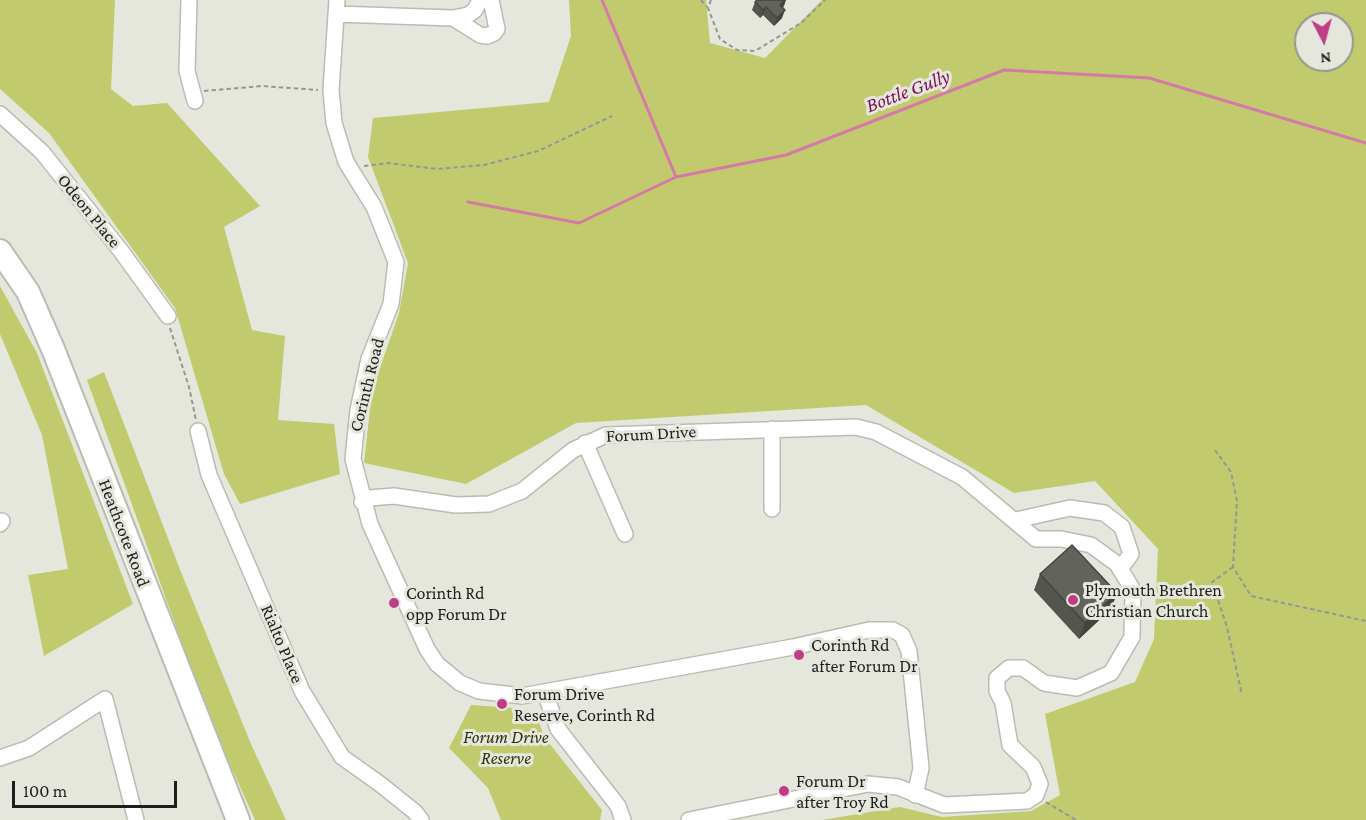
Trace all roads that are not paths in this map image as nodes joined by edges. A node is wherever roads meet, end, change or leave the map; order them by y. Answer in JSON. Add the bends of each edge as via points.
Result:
{"nodes":[{"id":1,"x":189,"y":0,"type":"edge"},
{"id":2,"x":480,"y":0,"type":"edge"},
{"id":3,"x":491,"y":0,"type":"edge"},
{"id":4,"x":336,"y":7,"type":"edge"},
{"id":5,"x":453,"y":18,"type":"junction"},
{"id":6,"x":193,"y":96,"type":"road end"},
{"id":7,"x":0,"y":114,"type":"edge"},
{"id":8,"x":0,"y":251,"type":"edge"},
{"id":9,"x":168,"y":316,"type":"road end"},
{"id":10,"x":772,"y":429,"type":"junction"},
{"id":11,"x":198,"y":431,"type":"road end"},
{"id":12,"x":585,"y":443,"type":"junction"},
{"id":13,"x":362,"y":502,"type":"junction"},
{"id":14,"x":772,"y":508,"type":"dead end"},
{"id":15,"x":1016,"y":520,"type":"junction"},
{"id":16,"x":625,"y":534,"type":"dead end"},
{"id":17,"x":1120,"y":569,"type":"junction"},
{"id":18,"x":545,"y":693,"type":"junction"},
{"id":19,"x":0,"y":758,"type":"edge"},
{"id":20,"x":915,"y":795,"type":"junction"},
{"id":21,"x":136,"y":820,"type":"edge"},
{"id":22,"x":238,"y":820,"type":"edge"},
{"id":23,"x":421,"y":820,"type":"edge"},
{"id":24,"x":623,"y":820,"type":"edge"},
{"id":25,"x":689,"y":820,"type":"edge"}],
"edges":[{"from":1,"to":6,"type":"street","via":[[187,71]]},
{"from":2,"to":5,"type":"street","via":[[468,15]]},
{"from":3,"to":5,"type":"street","via":[[497,29],[494,33],[480,35]]},
{"from":4,"to":5,"type":"street"},
{"from":4,"to":13,"type":"street","name":"Corinth Road","via":[[331,105],[338,140],[349,168],[374,207],[396,262],[391,304],[369,360],[353,436],[353,459]]},
{"from":7,"to":9,"type":"street","name":"Odeon Place","via":[[42,152],[122,251]]},
{"from":8,"to":22,"type":"highway","name":"Heathcote Road","via":[[28,292],[53,349]]},
{"from":10,"to":12,"type":"street","name":"Forum Drive","via":[[619,433]]},
{"from":10,"to":14,"type":"street"},
{"from":10,"to":15,"type":"street","name":"Forum Drive","via":[[856,428],[887,438],[962,477]]},
{"from":11,"to":23,"type":"street","name":"Rialto Place","via":[[209,475],[302,691],[342,757]]},
{"from":12,"to":13,"type":"street","name":"Forum Drive","via":[[522,491],[489,504],[456,505],[394,496]]},
{"from":12,"to":16,"type":"street"},
{"from":13,"to":18,"type":"street","name":"Corinth Road","via":[[388,567],[437,664],[479,691],[501,695]]},
{"from":15,"to":17,"type":"street","name":"Forum Drive","via":[[1036,539],[1090,545]]},
{"from":15,"to":17,"type":"street","via":[[1070,508],[1104,513],[1122,527],[1131,554]]},
{"from":17,"to":20,"type":"street","via":[[1133,590],[1132,638],[1111,673],[1077,687],[1044,683],[1023,668],[1010,668],[997,678],[1010,745],[1029,763],[1040,784],[1036,795],[1027,801],[944,805]]},
{"from":18,"to":20,"type":"street","name":"Corinth Road","via":[[869,630],[893,630],[902,635],[909,651],[921,768]]},
{"from":18,"to":24,"type":"street","via":[[558,729],[618,806]]},
{"from":19,"to":21,"type":"street","via":[[29,748],[105,699]]},
{"from":20,"to":25,"type":"street","via":[[884,785],[854,785]]}]}
